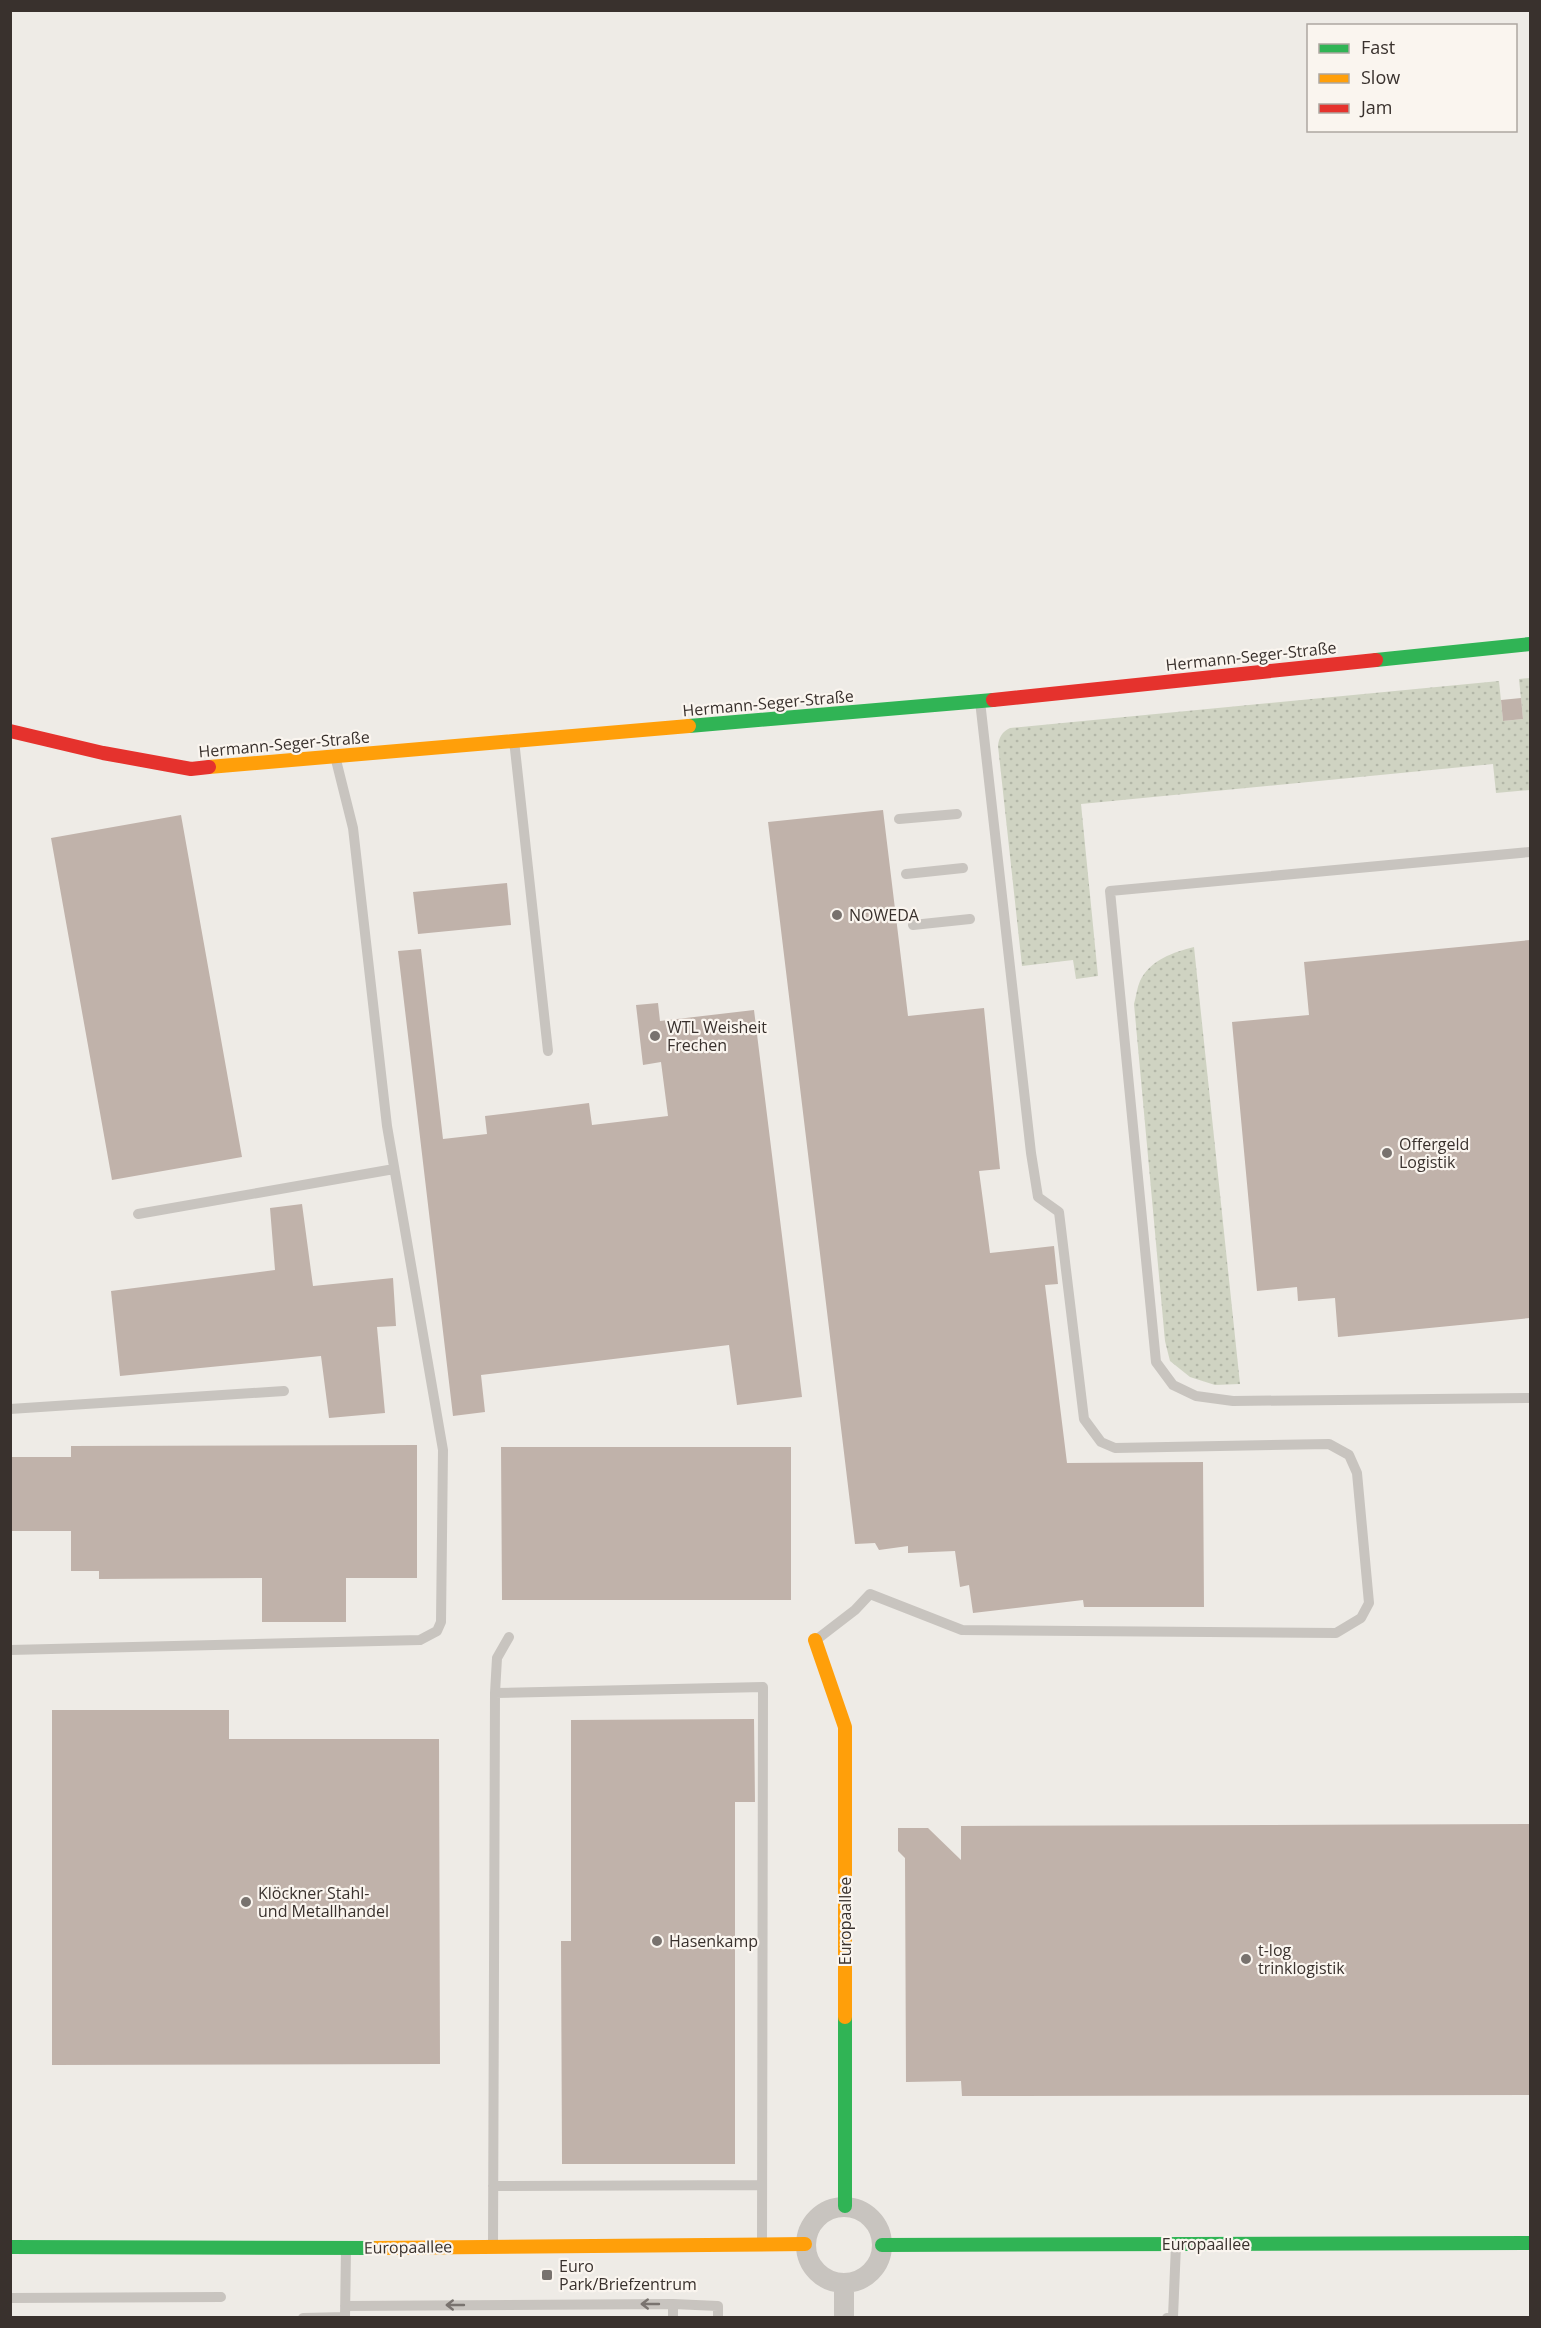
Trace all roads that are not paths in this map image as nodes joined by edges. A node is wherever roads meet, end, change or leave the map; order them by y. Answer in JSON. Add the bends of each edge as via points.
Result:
{"nodes":[{"id":1,"x":1530,"y":644,"type":"edge"},
{"id":2,"x":980,"y":701,"type":"junction"},
{"id":3,"x":10,"y":731,"type":"edge"},
{"id":4,"x":514,"y":740,"type":"junction"},
{"id":5,"x":335,"y":756,"type":"junction"},
{"id":6,"x":957,"y":814,"type":"dead end"},
{"id":7,"x":900,"y":819,"type":"dead end"},
{"id":8,"x":1530,"y":852,"type":"edge"},
{"id":9,"x":963,"y":868,"type":"dead end"},
{"id":10,"x":906,"y":874,"type":"dead end"},
{"id":11,"x":970,"y":919,"type":"dead end"},
{"id":12,"x":913,"y":925,"type":"dead end"},
{"id":13,"x":548,"y":1051,"type":"dead end"},
{"id":14,"x":394,"y":1169,"type":"junction"},
{"id":15,"x":138,"y":1214,"type":"dead end"},
{"id":16,"x":284,"y":1391,"type":"dead end"},
{"id":17,"x":1530,"y":1398,"type":"edge"},
{"id":18,"x":10,"y":1409,"type":"edge"},
{"id":19,"x":509,"y":1637,"type":"dead end"},
{"id":20,"x":815,"y":1640,"type":"joint"},
{"id":21,"x":10,"y":1650,"type":"edge"},
{"id":22,"x":495,"y":1693,"type":"junction"},
{"id":23,"x":762,"y":2185,"type":"junction"},
{"id":24,"x":494,"y":2187,"type":"junction"},
{"id":25,"x":845,"y":2206,"type":"junction"},
{"id":26,"x":1530,"y":2243,"type":"edge"},
{"id":27,"x":762,"y":2244,"type":"junction"},
{"id":28,"x":805,"y":2244,"type":"junction"},
{"id":29,"x":1176,"y":2244,"type":"junction"},
{"id":30,"x":882,"y":2245,"type":"junction"},
{"id":31,"x":10,"y":2247,"type":"edge"},
{"id":32,"x":493,"y":2247,"type":"junction"},
{"id":33,"x":346,"y":2248,"type":"junction"},
{"id":34,"x":844,"y":2284,"type":"junction"},
{"id":35,"x":221,"y":2297,"type":"dead end"},
{"id":36,"x":10,"y":2298,"type":"edge"},
{"id":37,"x":673,"y":2304,"type":"junction"},
{"id":38,"x":345,"y":2314,"type":"edge"},
{"id":39,"x":303,"y":2318,"type":"edge"},
{"id":40,"x":673,"y":2318,"type":"edge"},
{"id":41,"x":718,"y":2318,"type":"edge"},
{"id":42,"x":844,"y":2318,"type":"edge"},
{"id":43,"x":1167,"y":2318,"type":"edge"}],
"edges":[{"from":1,"to":2,"type":"street","name":"Hermann-Seger-Straße"},
{"from":2,"to":4,"type":"street","name":"Hermann-Seger-Straße"},
{"from":2,"to":20,"type":"lane","via":[[1031,1153],[1038,1197],[1059,1212],[1084,1419],[1101,1442],[1115,1448],[1329,1444],[1349,1455],[1357,1473],[1369,1603],[1361,1618],[1336,1633],[962,1630],[870,1594]]},
{"from":3,"to":5,"type":"street","name":"Hermann-Seger-Straße","via":[[191,769]]},
{"from":4,"to":5,"type":"street","name":"Hermann-Seger-Straße"},
{"from":4,"to":13,"type":"lane"},
{"from":5,"to":14,"type":"lane","via":[[353,828]]},
{"from":6,"to":7,"type":"lane"},
{"from":8,"to":17,"type":"lane","via":[[1110,891],[1156,1362],[1173,1385],[1196,1396],[1233,1401]]},
{"from":9,"to":10,"type":"lane"},
{"from":11,"to":12,"type":"lane"},
{"from":14,"to":15,"type":"lane"},
{"from":14,"to":21,"type":"lane","via":[[443,1450],[443,1613],[437,1631],[420,1640]]},
{"from":16,"to":18,"type":"lane"},
{"from":19,"to":22,"type":"lane","via":[[497,1658]]},
{"from":20,"to":25,"type":"street","name":"Europaallee","via":[[845,1727]]},
{"from":22,"to":23,"type":"lane","via":[[763,1687]]},
{"from":22,"to":24,"type":"lane"},
{"from":23,"to":24,"type":"lane"},
{"from":23,"to":27,"type":"lane"},
{"from":24,"to":32,"type":"lane"},
{"from":25,"to":28,"type":"street","via":[[832,2208],[815,2219]]},
{"from":25,"to":30,"type":"street","via":[[872,2219]]},
{"from":26,"to":29,"type":"street","name":"Europaallee"},
{"from":27,"to":28,"type":"street","name":"Europaallee"},
{"from":27,"to":32,"type":"street","name":"Europaallee"},
{"from":28,"to":34,"type":"street","via":[[807,2257],[817,2273],[828,2281]]},
{"from":29,"to":30,"type":"street","name":"Europaallee"},
{"from":29,"to":43,"type":"lane","via":[[1173,2317]]},
{"from":30,"to":34,"type":"street","via":[[872,2271]]},
{"from":31,"to":33,"type":"street","name":"Europaallee"},
{"from":32,"to":33,"type":"street","name":"Europaallee"},
{"from":33,"to":38,"type":"lane"},
{"from":34,"to":42,"type":"street"},
{"from":35,"to":36,"type":"lane"},
{"from":37,"to":38,"type":"lane","one_way":true},
{"from":37,"to":40,"type":"lane"},
{"from":37,"to":41,"type":"lane","via":[[718,2306]]},
{"from":38,"to":39,"type":"lane"}]}
